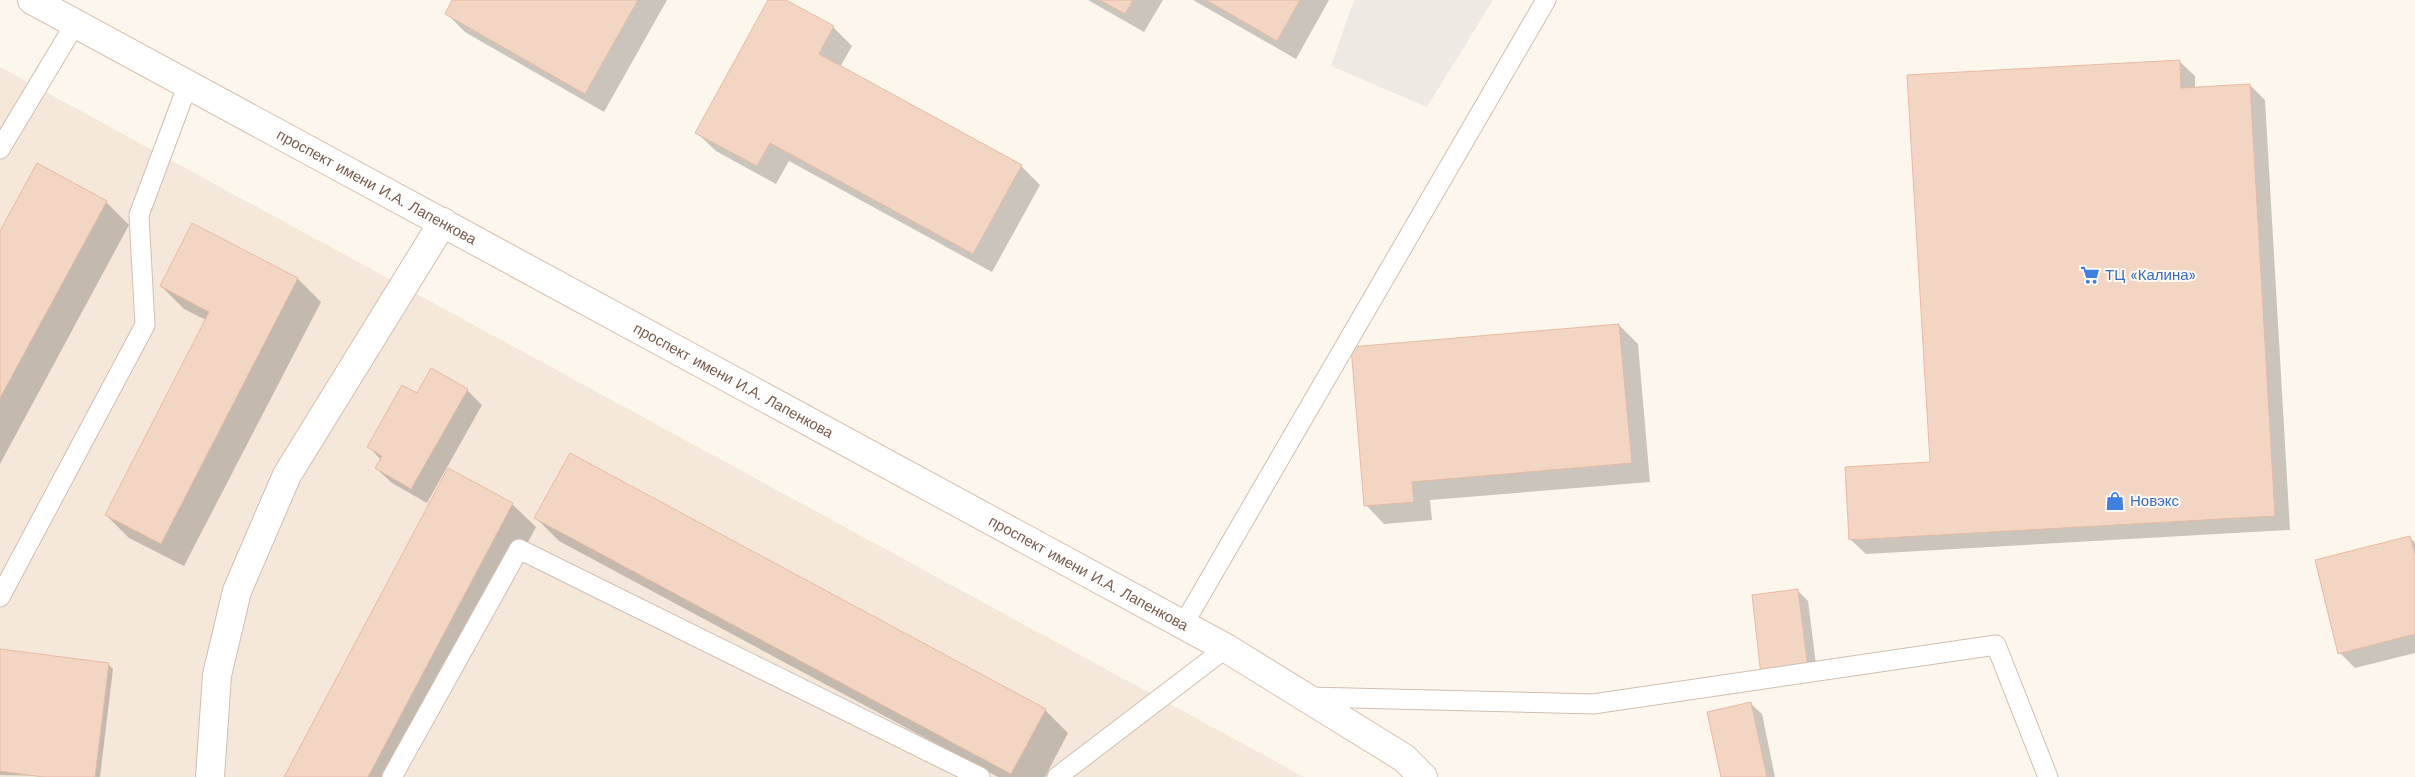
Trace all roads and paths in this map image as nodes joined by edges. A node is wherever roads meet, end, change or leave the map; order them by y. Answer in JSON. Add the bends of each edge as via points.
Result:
{"nodes":[{"id":1,"x":32,"y":0,"type":"edge"},
{"id":2,"x":1546,"y":0,"type":"edge"},
{"id":3,"x":75,"y":24,"type":"junction"},
{"id":4,"x":188,"y":84,"type":"junction"},
{"id":5,"x":0,"y":149,"type":"edge"},
{"id":6,"x":443,"y":222,"type":"junction"},
{"id":7,"x":0,"y":598,"type":"edge"},
{"id":8,"x":1183,"y":625,"type":"junction"},
{"id":9,"x":1226,"y":648,"type":"junction"},
{"id":10,"x":1306,"y":697,"type":"junction"},
{"id":11,"x":210,"y":777,"type":"edge"},
{"id":12,"x":392,"y":777,"type":"edge"},
{"id":13,"x":980,"y":777,"type":"edge"},
{"id":14,"x":1057,"y":777,"type":"edge"},
{"id":15,"x":1423,"y":777,"type":"edge"},
{"id":16,"x":2048,"y":777,"type":"edge"}],
"edges":[{"from":1,"to":3,"type":"main road","name":"проспект имени И.А. Лапенкова"},
{"from":2,"to":8,"type":"lane"},
{"from":3,"to":4,"type":"main road","name":"проспект имени И.А. Лапенкова"},
{"from":3,"to":5,"type":"lane"},
{"from":4,"to":6,"type":"main road","name":"проспект имени И.А. Лапенкова"},
{"from":4,"to":7,"type":"lane","via":[[139,215],[145,325]]},
{"from":6,"to":8,"type":"main road","name":"проспект имени И.А. Лапенкова"},
{"from":6,"to":11,"type":"main road","via":[[287,475],[237,591],[217,675]]},
{"from":8,"to":9,"type":"main road","name":"проспект имени И.А. Лапенкова"},
{"from":9,"to":10,"type":"main road","name":"проспект имени И.А. Лапенкова"},
{"from":9,"to":14,"type":"lane"},
{"from":10,"to":15,"type":"main road","name":"проспект имени И.А. Лапенкова","via":[[1404,758]]},
{"from":10,"to":16,"type":"lane","via":[[1593,704],[1996,645]]},
{"from":12,"to":13,"type":"lane","via":[[519,549]]}]}
